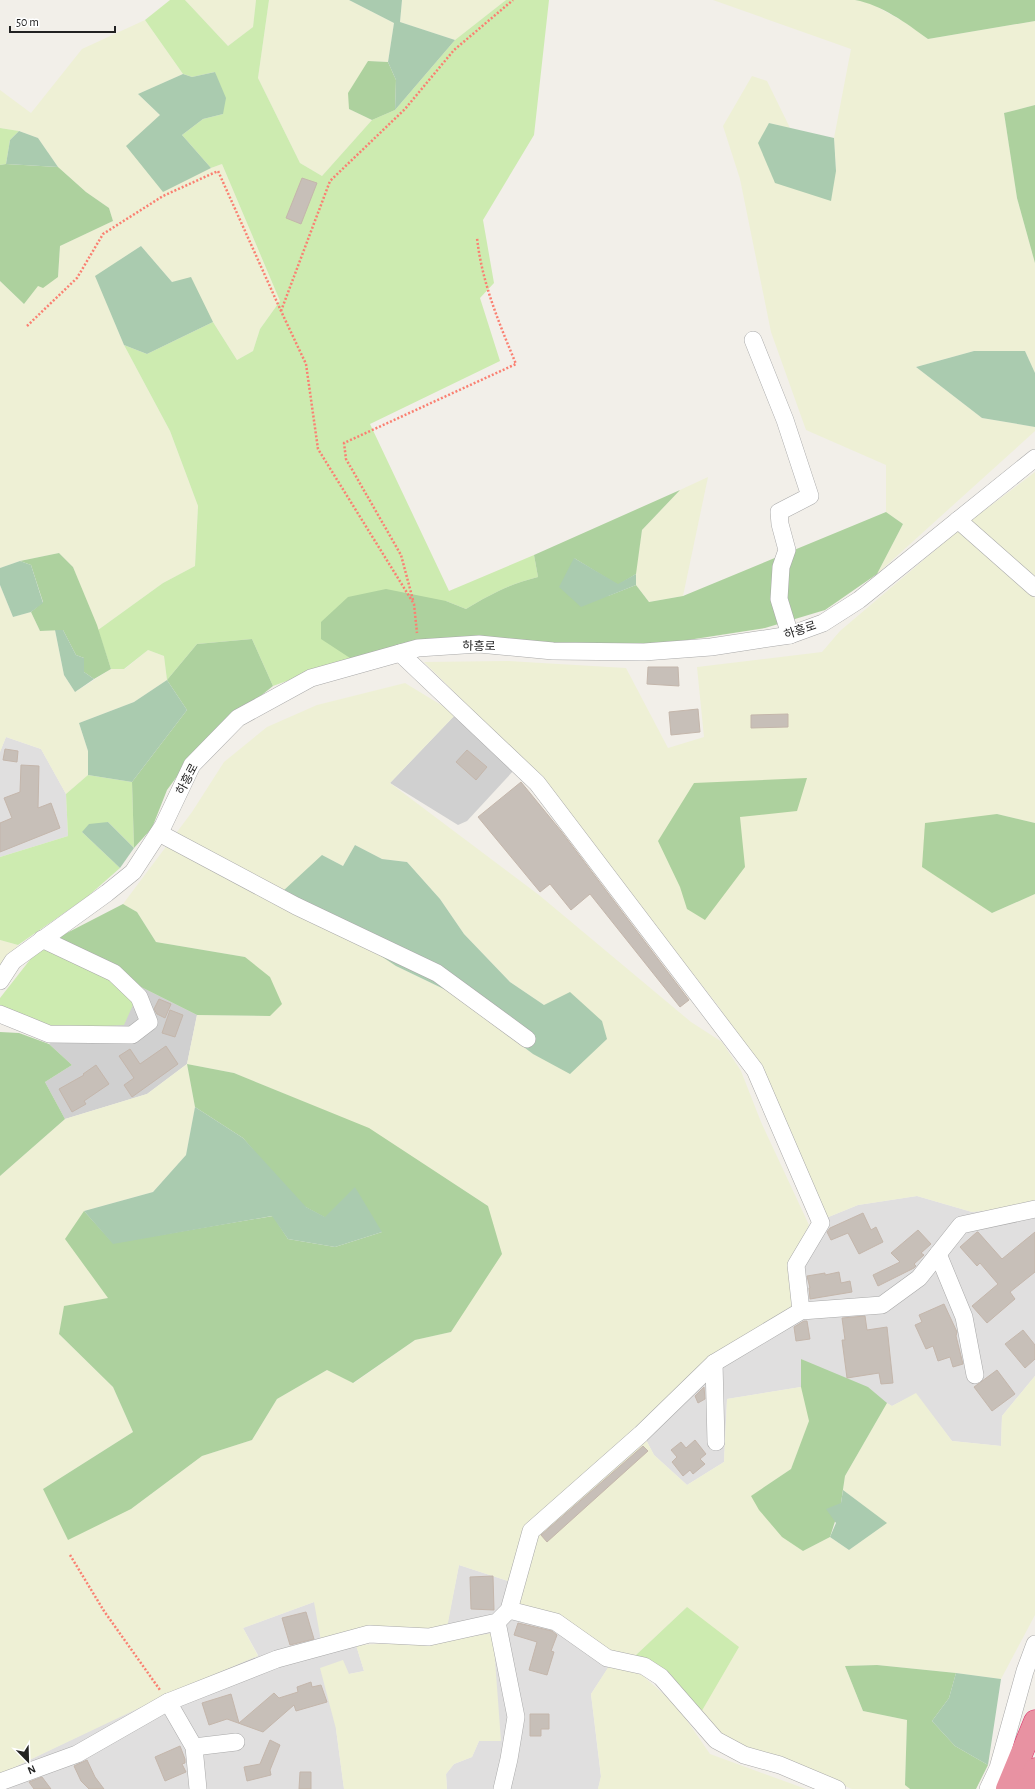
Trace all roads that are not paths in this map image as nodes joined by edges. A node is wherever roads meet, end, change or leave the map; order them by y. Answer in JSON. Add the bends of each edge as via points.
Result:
{"nodes":[{"id":1,"x":753,"y":340,"type":"dead end"},
{"id":2,"x":1035,"y":458,"type":"edge"},
{"id":3,"x":958,"y":520,"type":"junction"},
{"id":4,"x":1035,"y":588,"type":"edge"},
{"id":5,"x":790,"y":635,"type":"junction"},
{"id":6,"x":400,"y":652,"type":"junction"},
{"id":7,"x":159,"y":833,"type":"junction"},
{"id":8,"x":42,"y":939,"type":"junction"},
{"id":9,"x":0,"y":981,"type":"edge"},
{"id":10,"x":0,"y":1014,"type":"edge"},
{"id":11,"x":527,"y":1039,"type":"dead end"},
{"id":12,"x":1035,"y":1209,"type":"edge"},
{"id":13,"x":938,"y":1254,"type":"junction"},
{"id":14,"x":801,"y":1311,"type":"junction"},
{"id":15,"x":714,"y":1363,"type":"junction"},
{"id":16,"x":975,"y":1375,"type":"dead end"},
{"id":17,"x":716,"y":1442,"type":"dead end"},
{"id":18,"x":510,"y":1610,"type":"junction"},
{"id":19,"x":497,"y":1622,"type":"junction"},
{"id":20,"x":1035,"y":1644,"type":"edge"},
{"id":21,"x":168,"y":1702,"type":"junction"},
{"id":22,"x":1035,"y":1722,"type":"edge"},
{"id":23,"x":236,"y":1742,"type":"dead end"},
{"id":24,"x":194,"y":1748,"type":"junction"},
{"id":25,"x":1035,"y":1769,"type":"edge"},
{"id":26,"x":0,"y":1782,"type":"edge"},
{"id":27,"x":198,"y":1789,"type":"edge"},
{"id":28,"x":502,"y":1789,"type":"edge"},
{"id":29,"x":837,"y":1789,"type":"edge"},
{"id":30,"x":988,"y":1789,"type":"edge"},
{"id":31,"x":1007,"y":1789,"type":"edge"},
{"id":32,"x":1027,"y":1789,"type":"edge"}],
"edges":[{"from":1,"to":5,"type":"street","via":[[785,420],[810,496],[779,512],[787,550],[781,567],[779,599]]},
{"from":2,"to":3,"type":"street","name":"하흥로"},
{"from":3,"to":4,"type":"street"},
{"from":3,"to":5,"type":"street","name":"하흥로","via":[[859,600],[822,623]]},
{"from":5,"to":6,"type":"street","name":"하흥로","via":[[712,647],[644,652],[553,651],[478,644],[418,648]]},
{"from":6,"to":7,"type":"street","name":"하흥로","via":[[311,678],[238,718],[192,765]]},
{"from":6,"to":14,"type":"street","via":[[537,783],[755,1070],[821,1223],[796,1265]]},
{"from":7,"to":8,"type":"street","name":"하흥로","via":[[133,872]]},
{"from":7,"to":11,"type":"street","via":[[296,906],[437,973]]},
{"from":8,"to":9,"type":"street","name":"하흥로","via":[[13,961]]},
{"from":8,"to":10,"type":"street","via":[[114,973],[139,997],[149,1022],[132,1035],[49,1034]]},
{"from":12,"to":13,"type":"street","via":[[961,1225]]},
{"from":13,"to":14,"type":"street","via":[[919,1278],[882,1305]]},
{"from":13,"to":16,"type":"street","via":[[964,1317]]},
{"from":14,"to":15,"type":"street"},
{"from":15,"to":17,"type":"street"},
{"from":15,"to":18,"type":"street","via":[[641,1434],[531,1531]]},
{"from":18,"to":19,"type":"street"},
{"from":18,"to":29,"type":"street","via":[[556,1622],[608,1658],[644,1666],[661,1677],[716,1740],[744,1755],[780,1765]]},
{"from":19,"to":21,"type":"street","via":[[429,1637],[369,1634],[277,1659]]},
{"from":19,"to":28,"type":"street","via":[[516,1717]]},
{"from":20,"to":30,"type":"street","via":[[998,1768]]},
{"from":21,"to":24,"type":"street"},
{"from":21,"to":26,"type":"street","via":[[77,1754]]},
{"from":22,"to":31,"type":"highway"},
{"from":23,"to":24,"type":"street"},
{"from":24,"to":27,"type":"street"},
{"from":25,"to":32,"type":"highway"}]}
